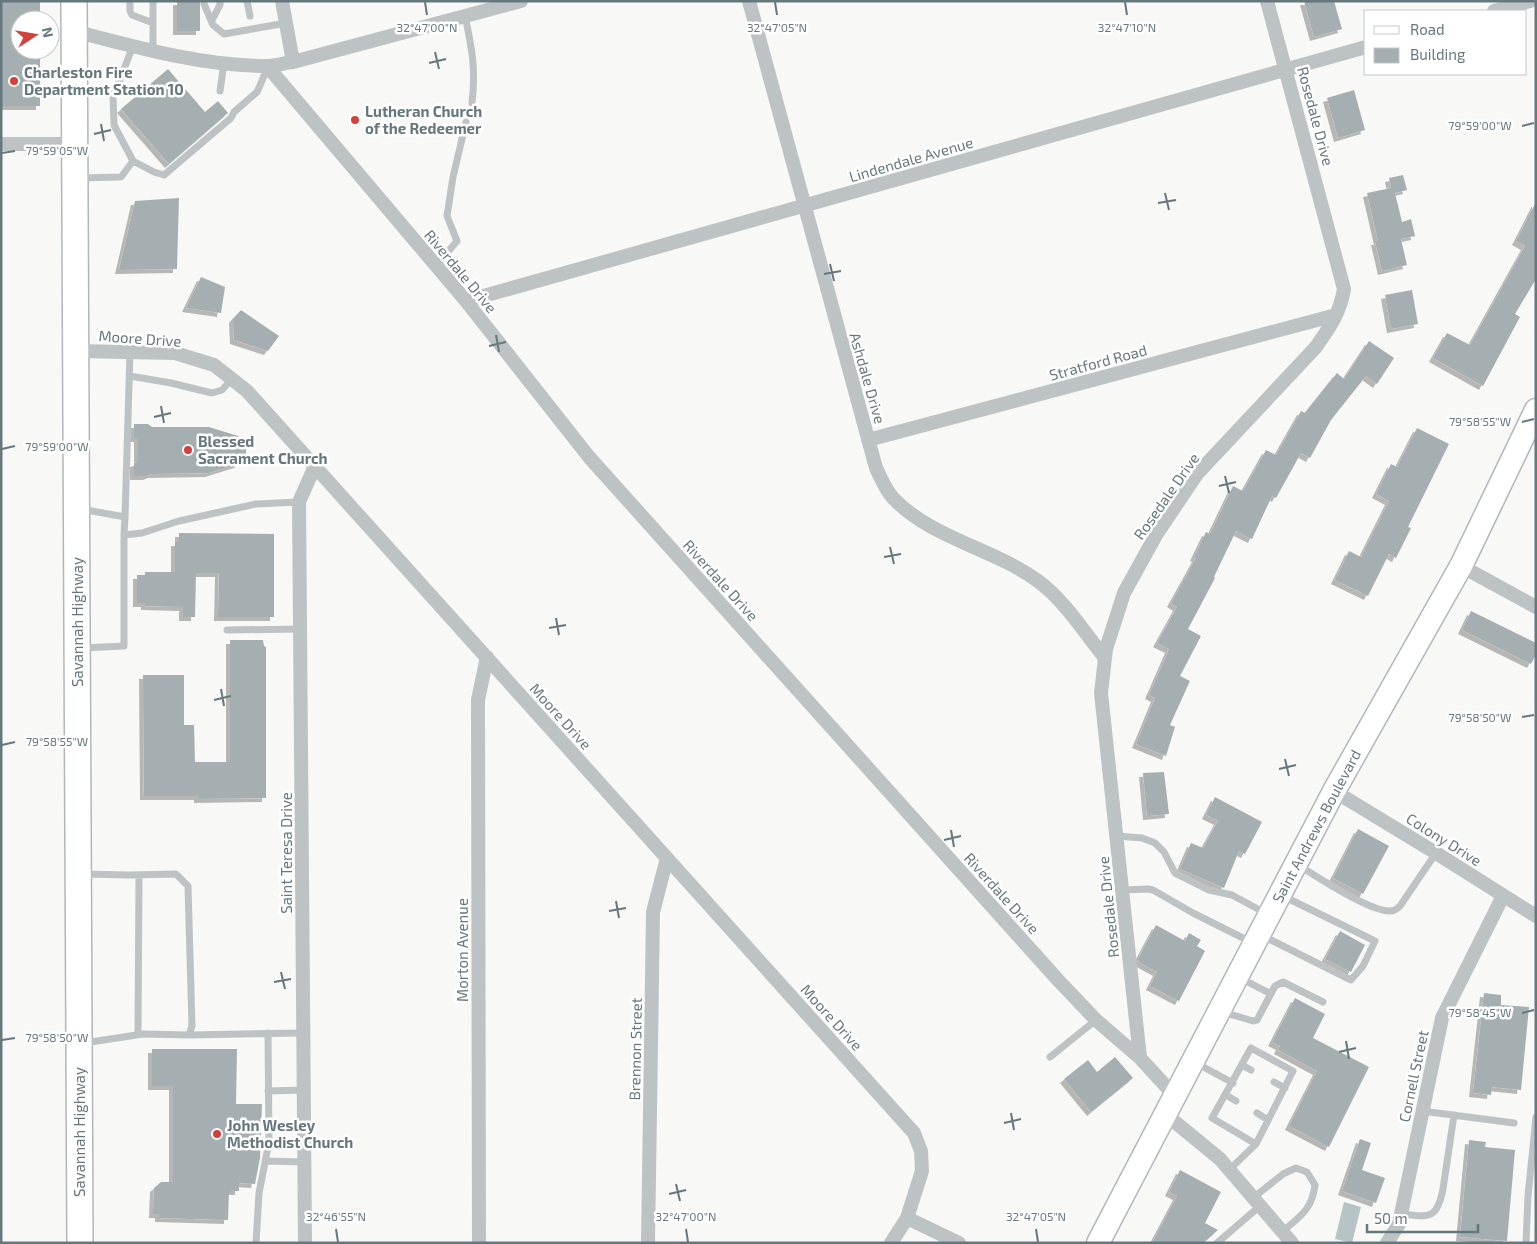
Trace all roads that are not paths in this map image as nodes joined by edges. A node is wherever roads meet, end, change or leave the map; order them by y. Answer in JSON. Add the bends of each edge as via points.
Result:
{"nodes":[{"id":1,"x":74,"y":1,"type":"edge"},
{"id":2,"x":130,"y":1,"type":"edge"},
{"id":3,"x":153,"y":1,"type":"edge"},
{"id":4,"x":220,"y":1,"type":"edge"},
{"id":5,"x":247,"y":1,"type":"edge"},
{"id":6,"x":282,"y":1,"type":"edge"},
{"id":7,"x":521,"y":1,"type":"edge"},
{"id":8,"x":749,"y":1,"type":"edge"},
{"id":9,"x":1267,"y":1,"type":"edge"},
{"id":10,"x":1530,"y":1,"type":"edge"},
{"id":11,"x":207,"y":4,"type":"dead end"},
{"id":12,"x":1498,"y":10,"type":"edge"},
{"id":13,"x":250,"y":16,"type":"dead end"},
{"id":14,"x":465,"y":16,"type":"junction"},
{"id":15,"x":212,"y":20,"type":"junction"},
{"id":16,"x":153,"y":23,"type":"junction"},
{"id":17,"x":286,"y":23,"type":"junction"},
{"id":18,"x":74,"y":31,"type":"junction"},
{"id":19,"x":133,"y":46,"type":"junction"},
{"id":20,"x":1364,"y":48,"type":"edge"},
{"id":21,"x":153,"y":51,"type":"junction"},
{"id":22,"x":293,"y":62,"type":"junction"},
{"id":23,"x":224,"y":63,"type":"junction"},
{"id":24,"x":268,"y":66,"type":"junction"},
{"id":25,"x":1287,"y":70,"type":"junction"},
{"id":26,"x":220,"y":91,"type":"dead end"},
{"id":27,"x":472,"y":103,"type":"dead end"},
{"id":28,"x":466,"y":122,"type":"dead end"},
{"id":29,"x":1,"y":144,"type":"edge"},
{"id":30,"x":75,"y":144,"type":"junction"},
{"id":31,"x":133,"y":161,"type":"junction"},
{"id":32,"x":75,"y":178,"type":"junction"},
{"id":33,"x":804,"y":206,"type":"junction"},
{"id":34,"x":436,"y":266,"type":"junction"},
{"id":35,"x":466,"y":301,"type":"junction"},
{"id":36,"x":1336,"y":315,"type":"junction"},
{"id":37,"x":76,"y":351,"type":"junction"},
{"id":38,"x":130,"y":352,"type":"junction"},
{"id":39,"x":130,"y":376,"type":"junction"},
{"id":40,"x":232,"y":379,"type":"junction"},
{"id":41,"x":1536,"y":410,"type":"edge"},
{"id":42,"x":868,"y":440,"type":"junction"},
{"id":43,"x":315,"y":466,"type":"junction"},
{"id":44,"x":299,"y":502,"type":"junction"},
{"id":45,"x":76,"y":508,"type":"junction"},
{"id":46,"x":125,"y":517,"type":"junction"},
{"id":47,"x":124,"y":535,"type":"junction"},
{"id":48,"x":1461,"y":566,"type":"junction"},
{"id":49,"x":1536,"y":607,"type":"edge"},
{"id":50,"x":300,"y":629,"type":"junction"},
{"id":51,"x":227,"y":630,"type":"dead end"},
{"id":52,"x":77,"y":648,"type":"junction"},
{"id":53,"x":487,"y":657,"type":"junction"},
{"id":54,"x":1105,"y":658,"type":"junction"},
{"id":55,"x":1334,"y":791,"type":"junction"},
{"id":56,"x":1116,"y":836,"type":"junction"},
{"id":57,"x":1436,"y":852,"type":"junction"},
{"id":58,"x":667,"y":858,"type":"junction"},
{"id":59,"x":1295,"y":863,"type":"junction"},
{"id":60,"x":78,"y":874,"type":"junction"},
{"id":61,"x":139,"y":875,"type":"junction"},
{"id":62,"x":1122,"y":890,"type":"junction"},
{"id":63,"x":1279,"y":894,"type":"junction"},
{"id":64,"x":1502,"y":896,"type":"junction"},
{"id":65,"x":1536,"y":916,"type":"edge"},
{"id":66,"x":1260,"y":931,"type":"junction"},
{"id":67,"x":1236,"y":976,"type":"junction"},
{"id":68,"x":1271,"y":994,"type":"junction"},
{"id":69,"x":1323,"y":1002,"type":"dead end"},
{"id":70,"x":1218,"y":1011,"type":"junction"},
{"id":71,"x":1096,"y":1020,"type":"junction"},
{"id":72,"x":268,"y":1033,"type":"junction"},
{"id":73,"x":303,"y":1033,"type":"junction"},
{"id":74,"x":138,"y":1035,"type":"junction"},
{"id":75,"x":189,"y":1035,"type":"junction"},
{"id":76,"x":79,"y":1044,"type":"junction"},
{"id":77,"x":1050,"y":1056,"type":"dead end"},
{"id":78,"x":1140,"y":1058,"type":"junction"},
{"id":79,"x":1192,"y":1061,"type":"junction"},
{"id":80,"x":1242,"y":1066,"type":"junction"},
{"id":81,"x":1251,"y":1070,"type":"dead end"},
{"id":82,"x":1274,"y":1082,"type":"dead end"},
{"id":83,"x":1233,"y":1083,"type":"junction"},
{"id":84,"x":1284,"y":1088,"type":"junction"},
{"id":85,"x":304,"y":1090,"type":"junction"},
{"id":86,"x":268,"y":1091,"type":"junction"},
{"id":87,"x":1226,"y":1095,"type":"junction"},
{"id":88,"x":1236,"y":1101,"type":"dead end"},
{"id":89,"x":1169,"y":1104,"type":"junction"},
{"id":90,"x":1422,"y":1111,"type":"junction"},
{"id":91,"x":1257,"y":1113,"type":"dead end"},
{"id":92,"x":1454,"y":1115,"type":"junction"},
{"id":93,"x":1536,"y":1117,"type":"edge"},
{"id":94,"x":1268,"y":1120,"type":"junction"},
{"id":95,"x":1514,"y":1123,"type":"dead end"},
{"id":96,"x":1256,"y":1144,"type":"junction"},
{"id":97,"x":265,"y":1161,"type":"junction"},
{"id":98,"x":304,"y":1162,"type":"junction"},
{"id":99,"x":1229,"y":1170,"type":"junction"},
{"id":100,"x":1256,"y":1202,"type":"junction"},
{"id":101,"x":1401,"y":1214,"type":"junction"},
{"id":102,"x":907,"y":1218,"type":"junction"},
{"id":103,"x":1282,"y":1232,"type":"junction"},
{"id":104,"x":80,"y":1243,"type":"edge"},
{"id":105,"x":256,"y":1243,"type":"edge"},
{"id":106,"x":305,"y":1243,"type":"edge"},
{"id":107,"x":480,"y":1243,"type":"edge"},
{"id":108,"x":648,"y":1243,"type":"edge"},
{"id":109,"x":891,"y":1243,"type":"edge"},
{"id":110,"x":959,"y":1243,"type":"edge"},
{"id":111,"x":1098,"y":1243,"type":"edge"},
{"id":112,"x":1217,"y":1243,"type":"edge"},
{"id":113,"x":1292,"y":1243,"type":"edge"},
{"id":114,"x":1387,"y":1243,"type":"edge"},
{"id":115,"x":1526,"y":1243,"type":"edge"}],
"edges":[{"from":1,"to":18,"type":"highway","name":"Savannah Highway"},
{"from":2,"to":16,"type":"lane","via":[[132,15]]},
{"from":3,"to":16,"type":"lane"},
{"from":4,"to":15,"type":"lane"},
{"from":5,"to":13,"type":"lane"},
{"from":6,"to":17,"type":"street"},
{"from":7,"to":14,"type":"street"},
{"from":8,"to":33,"type":"street","name":"Ashdale Drive"},
{"from":9,"to":25,"type":"street","name":"Rosedale Drive"},
{"from":10,"to":12,"type":"street"},
{"from":11,"to":15,"type":"lane"},
{"from":14,"to":22,"type":"street"},
{"from":14,"to":27,"type":"lane","via":[[474,60]]},
{"from":15,"to":17,"type":"lane","via":[[224,34]]},
{"from":16,"to":21,"type":"lane"},
{"from":17,"to":22,"type":"street"},
{"from":18,"to":19,"type":"street"},
{"from":18,"to":30,"type":"highway","name":"Savannah Highway"},
{"from":19,"to":21,"type":"street"},
{"from":19,"to":31,"type":"lane","via":[[113,97],[114,125]]},
{"from":20,"to":25,"type":"street","name":"Lindendale Avenue"},
{"from":21,"to":23,"type":"street"},
{"from":22,"to":24,"type":"street"},
{"from":23,"to":24,"type":"street"},
{"from":23,"to":26,"type":"lane"},
{"from":24,"to":31,"type":"lane","via":[[257,92],[164,175]]},
{"from":24,"to":34,"type":"street","name":"Riverdale Drive"},
{"from":25,"to":33,"type":"street","name":"Lindendale Avenue"},
{"from":25,"to":36,"type":"street","name":"Rosedale Drive","via":[[1344,289]]},
{"from":28,"to":34,"type":"lane","via":[[447,216],[457,241]]},
{"from":29,"to":30,"type":"street"},
{"from":30,"to":32,"type":"highway","name":"Savannah Highway"},
{"from":31,"to":32,"type":"lane","via":[[121,177]]},
{"from":32,"to":37,"type":"highway","name":"Savannah Highway"},
{"from":33,"to":35,"type":"street","name":"Lindendale Avenue"},
{"from":33,"to":42,"type":"street","name":"Ashdale Drive"},
{"from":34,"to":35,"type":"street","name":"Riverdale Drive"},
{"from":35,"to":71,"type":"street","name":"Riverdale Drive","via":[[589,457]]},
{"from":36,"to":42,"type":"street","name":"Stratford Road"},
{"from":36,"to":54,"type":"street","name":"Rosedale Drive","via":[[1316,346],[1197,474],[1156,534],[1124,593]]},
{"from":37,"to":38,"type":"street","name":"Moore Drive"},
{"from":37,"to":45,"type":"highway","name":"Savannah Highway"},
{"from":38,"to":39,"type":"lane"},
{"from":38,"to":40,"type":"street","name":"Moore Drive","via":[[175,354],[214,365]]},
{"from":39,"to":40,"type":"lane","via":[[212,393],[222,390]]},
{"from":39,"to":46,"type":"lane"},
{"from":40,"to":43,"type":"street","name":"Moore Drive","via":[[248,391]]},
{"from":41,"to":48,"type":"main road","name":"Saint Andrews Boulevard"},
{"from":42,"to":54,"type":"street","name":"Ashdale Drive","via":[[883,483],[914,518],[1037,580],[1054,595]]},
{"from":43,"to":44,"type":"street","name":"Saint Teresa Drive"},
{"from":43,"to":53,"type":"street","name":"Moore Drive"},
{"from":44,"to":47,"type":"lane","via":[[256,504]]},
{"from":44,"to":50,"type":"street","name":"Saint Teresa Drive"},
{"from":45,"to":46,"type":"lane"},
{"from":45,"to":52,"type":"highway","name":"Savannah Highway"},
{"from":46,"to":47,"type":"lane"},
{"from":47,"to":52,"type":"lane","via":[[124,646]]},
{"from":48,"to":49,"type":"street"},
{"from":48,"to":55,"type":"main road","name":"Saint Andrews Boulevard"},
{"from":50,"to":51,"type":"lane"},
{"from":50,"to":73,"type":"street","name":"Saint Teresa Drive"},
{"from":52,"to":60,"type":"highway","name":"Savannah Highway"},
{"from":53,"to":58,"type":"street","name":"Moore Drive"},
{"from":53,"to":107,"type":"street","name":"Morton Avenue","via":[[478,700]]},
{"from":54,"to":56,"type":"street","name":"Rosedale Drive","via":[[1101,693]]},
{"from":55,"to":57,"type":"street","name":"Colony Drive"},
{"from":55,"to":59,"type":"main road","name":"Saint Andrews Boulevard"},
{"from":56,"to":62,"type":"street","name":"Rosedale Drive"},
{"from":56,"to":66,"type":"lane","via":[[1155,842],[1175,873],[1210,890],[1232,896]]},
{"from":57,"to":59,"type":"lane","via":[[1400,906],[1389,911],[1330,886]]},
{"from":57,"to":64,"type":"street","name":"Colony Drive"},
{"from":58,"to":102,"type":"street","name":"Moore Drive","via":[[914,1134],[921,1151],[922,1170]]},
{"from":58,"to":108,"type":"street","name":"Brennon Street","via":[[653,912]]},
{"from":59,"to":63,"type":"main road","name":"Saint Andrews Boulevard"},
{"from":60,"to":61,"type":"lane"},
{"from":60,"to":76,"type":"highway","name":"Savannah Highway"},
{"from":61,"to":74,"type":"lane"},
{"from":61,"to":75,"type":"lane","via":[[176,874],[188,886],[192,1026]]},
{"from":62,"to":66,"type":"lane","via":[[1153,890],[1193,913]]},
{"from":62,"to":78,"type":"street","name":"Rosedale Drive"},
{"from":63,"to":66,"type":"main road","name":"Saint Andrews Boulevard"},
{"from":63,"to":66,"type":"lane","via":[[1375,942],[1364,966],[1351,980]]},
{"from":64,"to":65,"type":"street","name":"Colony Drive"},
{"from":64,"to":90,"type":"street","name":"Cornell Street","via":[[1442,1018]]},
{"from":66,"to":67,"type":"main road","name":"Saint Andrews Boulevard"},
{"from":67,"to":68,"type":"lane"},
{"from":67,"to":70,"type":"main road","name":"Saint Andrews Boulevard"},
{"from":68,"to":69,"type":"lane","via":[[1274,986],[1283,982]]},
{"from":68,"to":70,"type":"lane","via":[[1254,1021]]},
{"from":70,"to":79,"type":"main road","name":"Saint Andrews Boulevard"},
{"from":71,"to":77,"type":"lane"},
{"from":71,"to":78,"type":"street","name":"Riverdale Drive"},
{"from":72,"to":73,"type":"lane"},
{"from":72,"to":75,"type":"lane"},
{"from":72,"to":86,"type":"lane"},
{"from":73,"to":85,"type":"street","name":"Saint Teresa Drive"},
{"from":74,"to":75,"type":"lane"},
{"from":74,"to":76,"type":"lane"},
{"from":76,"to":104,"type":"highway","name":"Savannah Highway"},
{"from":78,"to":89,"type":"street","name":"Riverdale Drive"},
{"from":79,"to":83,"type":"lane"},
{"from":79,"to":89,"type":"main road","name":"Saint Andrews Boulevard"},
{"from":80,"to":81,"type":"lane"},
{"from":80,"to":83,"type":"lane"},
{"from":80,"to":84,"type":"lane","via":[[1251,1048],[1293,1071]]},
{"from":82,"to":84,"type":"lane"},
{"from":83,"to":87,"type":"lane"},
{"from":84,"to":94,"type":"lane"},
{"from":85,"to":86,"type":"lane"},
{"from":85,"to":98,"type":"street","name":"Saint Teresa Drive"},
{"from":86,"to":97,"type":"lane","via":[[269,1142]]},
{"from":87,"to":88,"type":"lane"},
{"from":87,"to":96,"type":"lane","via":[[1212,1118]]},
{"from":89,"to":99,"type":"street"},
{"from":89,"to":111,"type":"main road","name":"Saint Andrews Boulevard"},
{"from":90,"to":92,"type":"lane"},
{"from":90,"to":101,"type":"street","name":"Cornell Street"},
{"from":91,"to":94,"type":"lane"},
{"from":92,"to":95,"type":"lane"},
{"from":92,"to":101,"type":"lane","via":[[1441,1199],[1431,1215]]},
{"from":93,"to":115,"type":"lane"},
{"from":94,"to":96,"type":"lane"},
{"from":96,"to":99,"type":"lane"},
{"from":97,"to":98,"type":"lane"},
{"from":97,"to":105,"type":"lane"},
{"from":98,"to":106,"type":"street","name":"Saint Teresa Drive"},
{"from":99,"to":100,"type":"street"},
{"from":100,"to":103,"type":"street"},
{"from":100,"to":103,"type":"lane","via":[[1283,1174],[1296,1168],[1307,1172],[1315,1184],[1313,1198],[1305,1211]]},
{"from":100,"to":112,"type":"lane"},
{"from":101,"to":114,"type":"street","name":"Cornell Street","via":[[1399,1224]]},
{"from":102,"to":109,"type":"street","name":"Moore Drive"},
{"from":102,"to":110,"type":"street"},
{"from":103,"to":113,"type":"street"}]}
